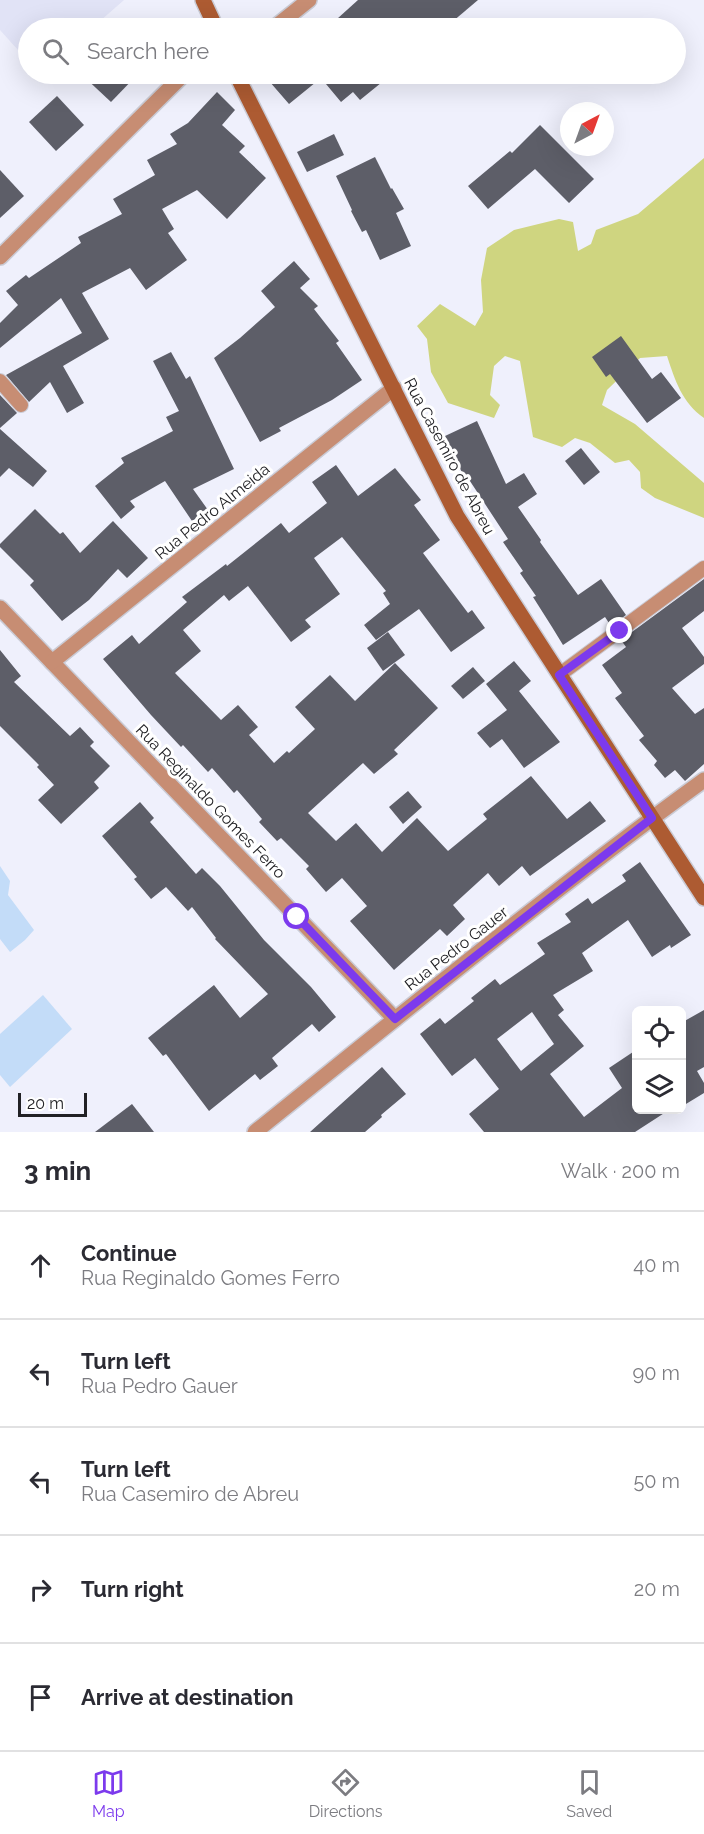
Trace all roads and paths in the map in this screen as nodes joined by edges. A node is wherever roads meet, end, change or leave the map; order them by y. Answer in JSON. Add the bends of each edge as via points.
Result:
{"nodes":[{"id":1,"x":203,"y":0,"type":"edge"},
{"id":2,"x":309,"y":0,"type":"edge"},
{"id":3,"x":211,"y":18,"type":"edge"},
{"id":4,"x":286,"y":18,"type":"edge"},
{"id":5,"x":174,"y":84,"type":"edge"},
{"id":6,"x":241,"y":84,"type":"edge"},
{"id":7,"x":0,"y":256,"type":"edge"},
{"id":8,"x":0,"y":381,"type":"edge"},
{"id":9,"x":394,"y":388,"type":"junction"},
{"id":10,"x":21,"y":405,"type":"dead end"},
{"id":11,"x":704,"y":568,"type":"edge"},
{"id":12,"x":0,"y":608,"type":"edge"},
{"id":13,"x":52,"y":662,"type":"junction"},
{"id":14,"x":559,"y":675,"type":"junction"},
{"id":15,"x":704,"y":780,"type":"edge"},
{"id":16,"x":652,"y":818,"type":"junction"},
{"id":17,"x":704,"y":898,"type":"edge"},
{"id":18,"x":395,"y":1019,"type":"junction"},
{"id":19,"x":255,"y":1132,"type":"edge"}],
"edges":[{"from":1,"to":3,"type":"street"},
{"from":2,"to":4,"type":"street"},
{"from":5,"to":7,"type":"street"},
{"from":6,"to":9,"type":"street","name":"Rua Casemiro de Abreu"},
{"from":8,"to":10,"type":"lane"},
{"from":9,"to":13,"type":"street","name":"Rua Pedro Almeida"},
{"from":9,"to":14,"type":"street","name":"Rua Casemiro de Abreu","via":[[457,516]]},
{"from":11,"to":14,"type":"lane"},
{"from":12,"to":13,"type":"street","name":"Rua Reginaldo Gomes Ferro"},
{"from":13,"to":18,"type":"street","name":"Rua Reginaldo Gomes Ferro"},
{"from":14,"to":16,"type":"street","name":"Rua Casemiro de Abreu"},
{"from":15,"to":16,"type":"street","name":"Rua Pedro Gauer"},
{"from":16,"to":17,"type":"street","name":"Rua Casemiro de Abreu"},
{"from":16,"to":18,"type":"street","name":"Rua Pedro Gauer"},
{"from":18,"to":19,"type":"street","name":"Rua Pedro Gauer"}]}
